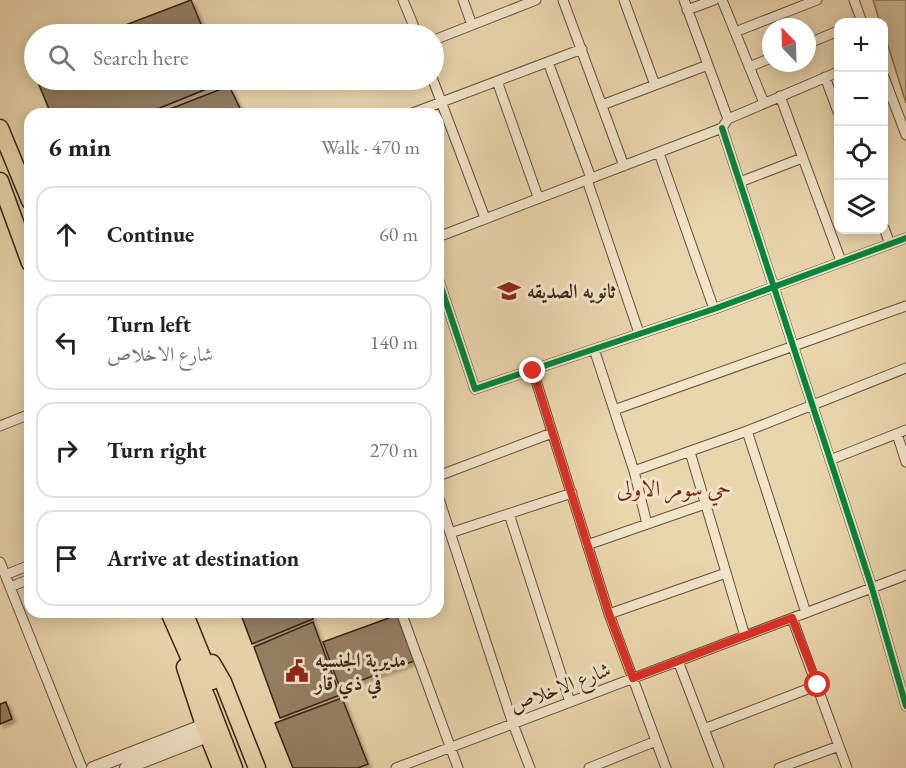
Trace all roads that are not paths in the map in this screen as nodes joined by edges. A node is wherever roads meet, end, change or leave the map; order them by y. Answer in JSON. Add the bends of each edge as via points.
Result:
{"nodes":[{"id":1,"x":403,"y":0,"type":"edge"},
{"id":2,"x":463,"y":0,"type":"edge"},
{"id":3,"x":563,"y":0,"type":"edge"},
{"id":4,"x":624,"y":0,"type":"edge"},
{"id":5,"x":684,"y":0,"type":"edge"},
{"id":6,"x":714,"y":0,"type":"edge"},
{"id":7,"x":722,"y":0,"type":"edge"},
{"id":8,"x":816,"y":0,"type":"edge"},
{"id":9,"x":854,"y":0,"type":"edge"},
{"id":10,"x":530,"y":1,"type":"edge"},
{"id":11,"x":687,"y":10,"type":"junction"},
{"id":12,"x":861,"y":18,"type":"edge"},
{"id":13,"x":413,"y":24,"type":"edge"},
{"id":14,"x":472,"y":25,"type":"junction"},
{"id":15,"x":735,"y":32,"type":"junction"},
{"id":16,"x":834,"y":33,"type":"edge"},
{"id":17,"x":444,"y":36,"type":"edge"},
{"id":18,"x":816,"y":40,"type":"edge"},
{"id":19,"x":582,"y":49,"type":"junction"},
{"id":20,"x":548,"y":62,"type":"junction"},
{"id":21,"x":762,"y":62,"type":"edge"},
{"id":22,"x":708,"y":65,"type":"junction"},
{"id":23,"x":748,"y":67,"type":"junction"},
{"id":24,"x":834,"y":74,"type":"edge"},
{"id":25,"x":825,"y":78,"type":"junction"},
{"id":26,"x":497,"y":81,"type":"junction"},
{"id":27,"x":655,"y":85,"type":"junction"},
{"id":28,"x":888,"y":88,"type":"edge"},
{"id":29,"x":436,"y":90,"type":"edge"},
{"id":30,"x":780,"y":96,"type":"junction"},
{"id":31,"x":440,"y":102,"type":"junction"},
{"id":32,"x":834,"y":102,"type":"edge"},
{"id":33,"x":764,"y":103,"type":"junction"},
{"id":34,"x":602,"y":105,"type":"junction"},
{"id":35,"x":425,"y":108,"type":"edge"},
{"id":36,"x":442,"y":108,"type":"edge"},
{"id":37,"x":444,"y":112,"type":"edge"},
{"id":38,"x":728,"y":119,"type":"junction"},
{"id":39,"x":0,"y":128,"type":"edge"},
{"id":40,"x":722,"y":128,"type":"junction"},
{"id":41,"x":906,"y":135,"type":"edge"},
{"id":42,"x":659,"y":153,"type":"junction"},
{"id":43,"x":802,"y":158,"type":"junction"},
{"id":44,"x":624,"y":166,"type":"junction"},
{"id":45,"x":589,"y":179,"type":"junction"},
{"id":46,"x":0,"y":181,"type":"edge"},
{"id":47,"x":740,"y":182,"type":"junction"},
{"id":48,"x":24,"y":186,"type":"edge"},
{"id":49,"x":538,"y":197,"type":"junction"},
{"id":50,"x":485,"y":218,"type":"junction"},
{"id":51,"x":24,"y":232,"type":"edge"},
{"id":52,"x":886,"y":234,"type":"edge"},
{"id":53,"x":444,"y":235,"type":"edge"},
{"id":54,"x":906,"y":238,"type":"edge"},
{"id":55,"x":890,"y":244,"type":"junction"},
{"id":56,"x":841,"y":261,"type":"junction"},
{"id":57,"x":774,"y":286,"type":"junction"},
{"id":58,"x":444,"y":296,"type":"edge"},
{"id":59,"x":906,"y":306,"type":"edge"},
{"id":60,"x":714,"y":309,"type":"junction"},
{"id":61,"x":639,"y":333,"type":"junction"},
{"id":62,"x":794,"y":347,"type":"junction"},
{"id":63,"x":594,"y":349,"type":"junction"},
{"id":64,"x":906,"y":368,"type":"edge"},
{"id":65,"x":533,"y":371,"type":"junction"},
{"id":66,"x":812,"y":406,"type":"junction"},
{"id":67,"x":614,"y":410,"type":"junction"},
{"id":68,"x":24,"y":416,"type":"edge"},
{"id":69,"x":0,"y":426,"type":"edge"},
{"id":70,"x":747,"y":431,"type":"junction"},
{"id":71,"x":902,"y":432,"type":"edge"},
{"id":72,"x":552,"y":433,"type":"junction"},
{"id":73,"x":690,"y":452,"type":"junction"},
{"id":74,"x":830,"y":460,"type":"junction"},
{"id":75,"x":906,"y":462,"type":"edge"},
{"id":76,"x":634,"y":471,"type":"junction"},
{"id":77,"x":444,"y":474,"type":"edge"},
{"id":78,"x":572,"y":493,"type":"junction"},
{"id":79,"x":705,"y":504,"type":"junction"},
{"id":80,"x":444,"y":514,"type":"edge"},
{"id":81,"x":509,"y":514,"type":"junction"},
{"id":82,"x":647,"y":524,"type":"junction"},
{"id":83,"x":450,"y":533,"type":"junction"},
{"id":84,"x":588,"y":545,"type":"junction"},
{"id":85,"x":0,"y":562,"type":"edge"},
{"id":86,"x":24,"y":567,"type":"edge"},
{"id":87,"x":726,"y":573,"type":"junction"},
{"id":88,"x":5,"y":575,"type":"junction"},
{"id":89,"x":906,"y":575,"type":"edge"},
{"id":90,"x":24,"y":581,"type":"edge"},
{"id":91,"x":10,"y":587,"type":"junction"},
{"id":92,"x":872,"y":588,"type":"junction"},
{"id":93,"x":806,"y":613,"type":"junction"},
{"id":94,"x":609,"y":614,"type":"junction"},
{"id":95,"x":173,"y":618,"type":"edge"},
{"id":96,"x":185,"y":618,"type":"edge"},
{"id":97,"x":403,"y":618,"type":"edge"},
{"id":98,"x":792,"y":618,"type":"junction"},
{"id":99,"x":186,"y":635,"type":"junction"},
{"id":100,"x":745,"y":636,"type":"junction"},
{"id":101,"x":678,"y":661,"type":"junction"},
{"id":102,"x":633,"y":678,"type":"junction"},
{"id":103,"x":902,"y":680,"type":"edge"},
{"id":104,"x":818,"y":685,"type":"junction"},
{"id":105,"x":212,"y":696,"type":"junction"},
{"id":106,"x":570,"y":702,"type":"junction"},
{"id":107,"x":906,"y":706,"type":"edge"},
{"id":108,"x":513,"y":724,"type":"junction"},
{"id":109,"x":704,"y":729,"type":"junction"},
{"id":110,"x":206,"y":730,"type":"junction"},
{"id":111,"x":656,"y":741,"type":"junction"},
{"id":112,"x":839,"y":746,"type":"junction"},
{"id":113,"x":450,"y":747,"type":"junction"},
{"id":114,"x":82,"y":768,"type":"edge"},
{"id":115,"x":93,"y":768,"type":"edge"},
{"id":116,"x":126,"y":768,"type":"edge"},
{"id":117,"x":221,"y":768,"type":"edge"},
{"id":118,"x":234,"y":768,"type":"edge"},
{"id":119,"x":245,"y":768,"type":"edge"},
{"id":120,"x":257,"y":768,"type":"edge"},
{"id":121,"x":396,"y":768,"type":"edge"},
{"id":122,"x":458,"y":768,"type":"edge"},
{"id":123,"x":530,"y":768,"type":"edge"},
{"id":124,"x":590,"y":768,"type":"edge"},
{"id":125,"x":666,"y":768,"type":"edge"},
{"id":126,"x":719,"y":768,"type":"edge"},
{"id":127,"x":779,"y":768,"type":"edge"},
{"id":128,"x":847,"y":768,"type":"edge"}],
"edges":[{"from":1,"to":13,"type":"street"},
{"from":2,"to":14,"type":"street"},
{"from":3,"to":19,"type":"street"},
{"from":4,"to":27,"type":"street"},
{"from":5,"to":11,"type":"street"},
{"from":6,"to":11,"type":"street"},
{"from":7,"to":15,"type":"street"},
{"from":8,"to":15,"type":"street"},
{"from":9,"to":12,"type":"street"},
{"from":10,"to":14,"type":"street"},
{"from":11,"to":22,"type":"street"},
{"from":14,"to":17,"type":"street"},
{"from":15,"to":23,"type":"street"},
{"from":16,"to":18,"type":"street"},
{"from":19,"to":20,"type":"street"},
{"from":19,"to":34,"type":"street"},
{"from":20,"to":26,"type":"street"},
{"from":20,"to":45,"type":"street"},
{"from":21,"to":23,"type":"street"},
{"from":22,"to":27,"type":"street"},
{"from":22,"to":38,"type":"street"},
{"from":23,"to":33,"type":"street"},
{"from":24,"to":25,"type":"street"},
{"from":25,"to":30,"type":"street"},
{"from":25,"to":32,"type":"street"},
{"from":26,"to":31,"type":"street"},
{"from":26,"to":49,"type":"street"},
{"from":27,"to":34,"type":"street"},
{"from":28,"to":41,"type":"street"},
{"from":29,"to":31,"type":"street"},
{"from":30,"to":33,"type":"street"},
{"from":30,"to":43,"type":"street"},
{"from":31,"to":35,"type":"street"},
{"from":31,"to":36,"type":"street"},
{"from":33,"to":38,"type":"street"},
{"from":34,"to":44,"type":"street"},
{"from":37,"to":50,"type":"street"},
{"from":38,"to":40,"type":"street"},
{"from":39,"to":48,"type":"highway"},
{"from":40,"to":42,"type":"street"},
{"from":40,"to":47,"type":"street"},
{"from":42,"to":44,"type":"street"},
{"from":42,"to":60,"type":"street"},
{"from":43,"to":47,"type":"street"},
{"from":43,"to":56,"type":"street"},
{"from":44,"to":45,"type":"street"},
{"from":45,"to":49,"type":"street"},
{"from":45,"to":61,"type":"street"},
{"from":46,"to":51,"type":"highway"},
{"from":47,"to":57,"type":"street"},
{"from":49,"to":50,"type":"street"},
{"from":50,"to":53,"type":"street"},
{"from":52,"to":55,"type":"street"},
{"from":54,"to":55,"type":"street"},
{"from":55,"to":56,"type":"street"},
{"from":56,"to":57,"type":"street"},
{"from":57,"to":60,"type":"street"},
{"from":57,"to":62,"type":"street"},
{"from":58,"to":65,"type":"street","via":[[475,389]]},
{"from":59,"to":62,"type":"street"},
{"from":60,"to":61,"type":"street"},
{"from":61,"to":63,"type":"street"},
{"from":62,"to":66,"type":"street"},
{"from":62,"to":67,"type":"street"},
{"from":63,"to":65,"type":"street"},
{"from":63,"to":67,"type":"street"},
{"from":64,"to":66,"type":"street"},
{"from":65,"to":72,"type":"street"},
{"from":66,"to":70,"type":"street"},
{"from":66,"to":74,"type":"street"},
{"from":67,"to":76,"type":"street"},
{"from":68,"to":69,"type":"street"},
{"from":70,"to":73,"type":"street"},
{"from":70,"to":93,"type":"street"},
{"from":71,"to":74,"type":"street"},
{"from":71,"to":75,"type":"street"},
{"from":72,"to":77,"type":"street"},
{"from":72,"to":78,"type":"street"},
{"from":73,"to":76,"type":"street"},
{"from":73,"to":79,"type":"street"},
{"from":74,"to":92,"type":"street"},
{"from":76,"to":82,"type":"street"},
{"from":78,"to":81,"type":"street"},
{"from":78,"to":84,"type":"street"},
{"from":79,"to":82,"type":"street"},
{"from":79,"to":87,"type":"street"},
{"from":80,"to":83,"type":"street"},
{"from":81,"to":83,"type":"street"},
{"from":81,"to":106,"type":"street"},
{"from":82,"to":84,"type":"street"},
{"from":83,"to":108,"type":"street"},
{"from":84,"to":94,"type":"street"},
{"from":85,"to":88,"type":"street"},
{"from":86,"to":88,"type":"street"},
{"from":87,"to":94,"type":"street"},
{"from":87,"to":100,"type":"street"},
{"from":88,"to":91,"type":"street"},
{"from":89,"to":92,"type":"street","name":"شارع الاخلاص"},
{"from":90,"to":91,"type":"street"},
{"from":91,"to":114,"type":"street"},
{"from":92,"to":93,"type":"street","name":"شارع الاخلاص"},
{"from":92,"to":103,"type":"street"},
{"from":93,"to":98,"type":"street","name":"شارع الاخلاص"},
{"from":94,"to":102,"type":"street"},
{"from":95,"to":99,"type":"highway"},
{"from":96,"to":99,"type":"highway"},
{"from":97,"to":113,"type":"street"},
{"from":98,"to":100,"type":"street","name":"شارع الاخلاص"},
{"from":98,"to":104,"type":"street"},
{"from":99,"to":105,"type":"highway"},
{"from":99,"to":110,"type":"highway","via":[[185,670]]},
{"from":99,"to":120,"type":"highway","via":[[223,682]]},
{"from":100,"to":101,"type":"street","name":"شارع الاخلاص"},
{"from":101,"to":102,"type":"street","name":"شارع الاخلاص"},
{"from":101,"to":109,"type":"street"},
{"from":102,"to":106,"type":"street","name":"شارع الاخلاص"},
{"from":102,"to":111,"type":"street"},
{"from":103,"to":107,"type":"street"},
{"from":104,"to":109,"type":"street"},
{"from":104,"to":112,"type":"street"},
{"from":105,"to":118,"type":"highway"},
{"from":105,"to":119,"type":"highway"},
{"from":106,"to":108,"type":"street","name":"شارع الاخلاص"},
{"from":108,"to":113,"type":"street","name":"شارع الاخلاص"},
{"from":108,"to":123,"type":"street"},
{"from":109,"to":126,"type":"street"},
{"from":110,"to":115,"type":"street"},
{"from":110,"to":116,"type":"street"},
{"from":110,"to":117,"type":"highway"},
{"from":111,"to":124,"type":"street"},
{"from":111,"to":125,"type":"street"},
{"from":112,"to":127,"type":"street"},
{"from":112,"to":128,"type":"street"},
{"from":113,"to":121,"type":"street","name":"شارع الاخلاص"},
{"from":113,"to":122,"type":"street"}]}
